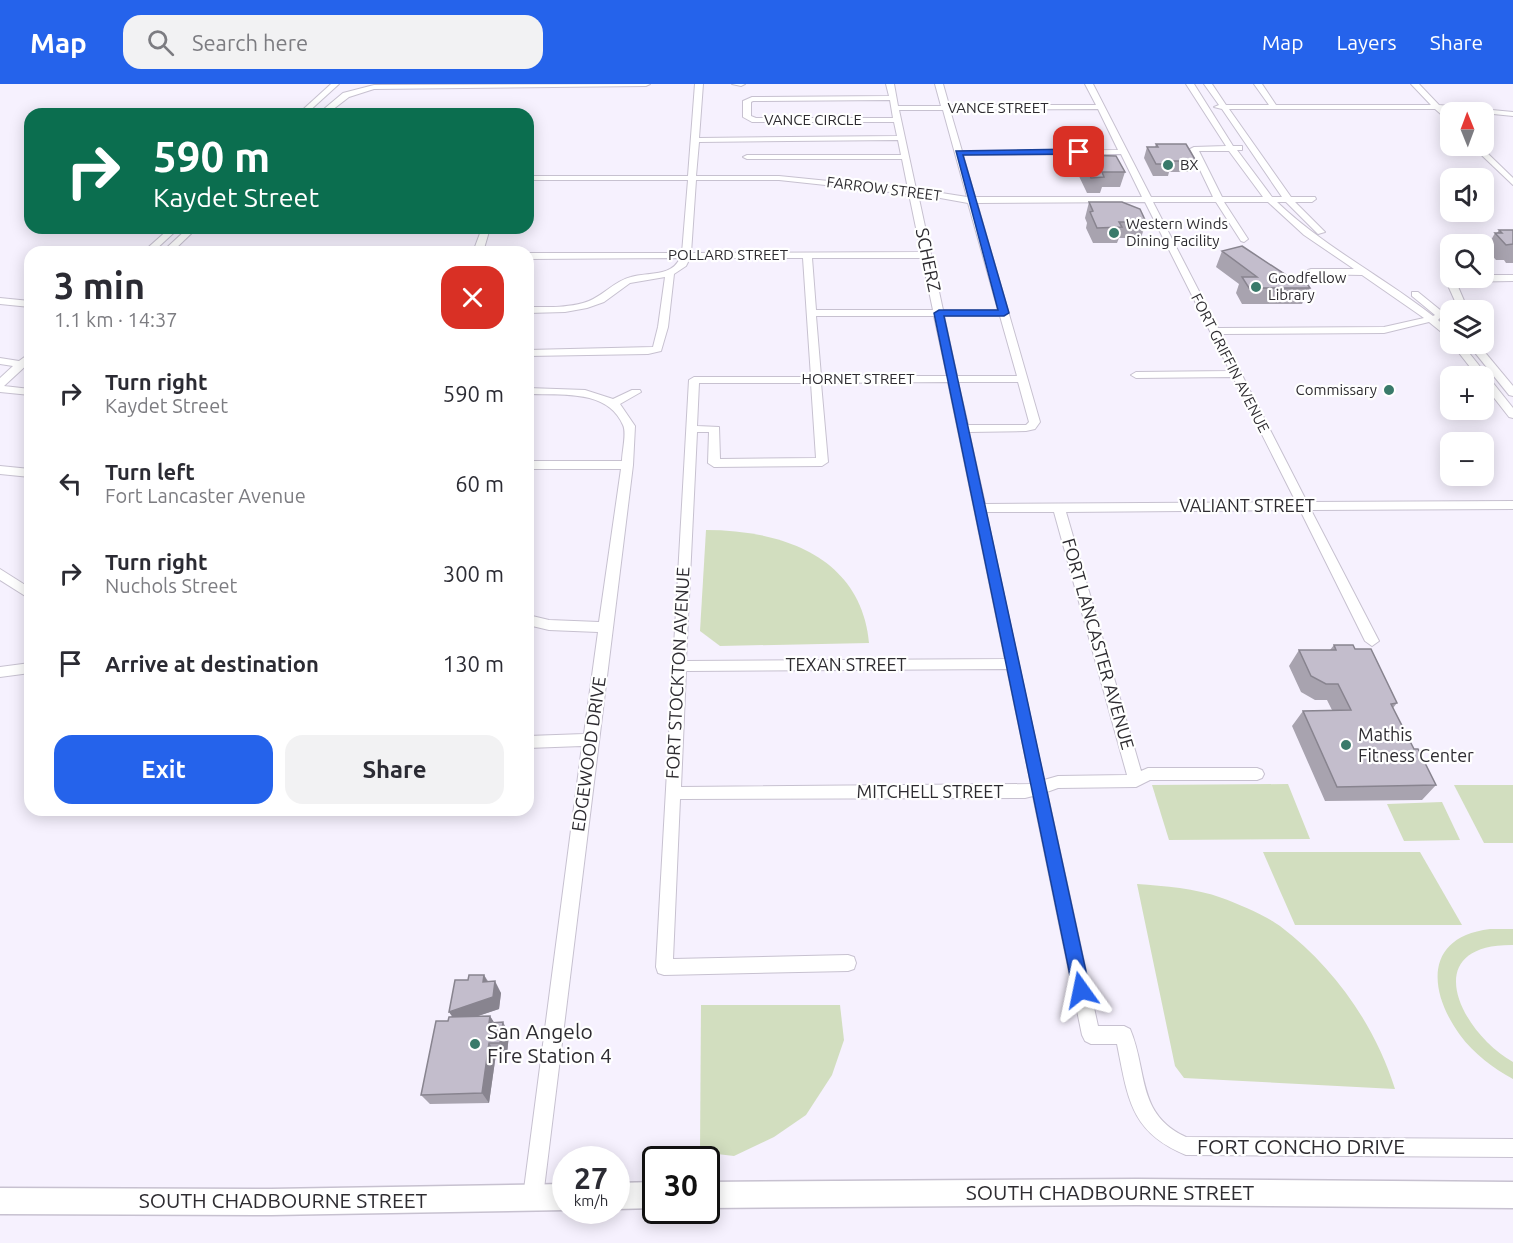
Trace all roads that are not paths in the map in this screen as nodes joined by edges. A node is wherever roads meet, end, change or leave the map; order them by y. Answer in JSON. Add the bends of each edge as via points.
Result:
{"nodes":[{"id":1,"x":335,"y":84,"type":"edge"},
{"id":2,"x":646,"y":84,"type":"edge"},
{"id":3,"x":699,"y":84,"type":"edge"},
{"id":4,"x":736,"y":84,"type":"edge"},
{"id":5,"x":741,"y":84,"type":"edge"},
{"id":6,"x":890,"y":84,"type":"edge"},
{"id":7,"x":939,"y":84,"type":"edge"},
{"id":8,"x":1089,"y":84,"type":"edge"},
{"id":9,"x":1190,"y":84,"type":"edge"},
{"id":10,"x":1208,"y":84,"type":"edge"},
{"id":11,"x":1258,"y":84,"type":"edge"},
{"id":12,"x":1414,"y":84,"type":"edge"},
{"id":13,"x":893,"y":98,"type":"junction"},
{"id":14,"x":1101,"y":107,"type":"junction"},
{"id":15,"x":1205,"y":107,"type":"junction"},
{"id":16,"x":1224,"y":107,"type":"junction"},
{"id":17,"x":1438,"y":107,"type":"junction"},
{"id":18,"x":309,"y":108,"type":"edge"},
{"id":19,"x":330,"y":108,"type":"edge"},
{"id":20,"x":896,"y":108,"type":"junction"},
{"id":21,"x":945,"y":108,"type":"junction"},
{"id":22,"x":1275,"y":108,"type":"junction"},
{"id":23,"x":1513,"y":114,"type":"edge"},
{"id":24,"x":898,"y":120,"type":"junction"},
{"id":25,"x":902,"y":138,"type":"junction"},
{"id":26,"x":696,"y":140,"type":"junction"},
{"id":27,"x":1233,"y":148,"type":"junction"},
{"id":28,"x":1252,"y":148,"type":"junction"},
{"id":29,"x":1123,"y":152,"type":"junction"},
{"id":30,"x":958,"y":153,"type":"junction"},
{"id":31,"x":1486,"y":156,"type":"edge"},
{"id":32,"x":747,"y":157,"type":"dead end"},
{"id":33,"x":906,"y":157,"type":"junction"},
{"id":34,"x":534,"y":178,"type":"edge"},
{"id":35,"x":692,"y":178,"type":"junction"},
{"id":36,"x":1513,"y":183,"type":"edge"},
{"id":37,"x":913,"y":191,"type":"junction"},
{"id":38,"x":1312,"y":199,"type":"dead end"},
{"id":39,"x":973,"y":200,"type":"junction"},
{"id":40,"x":1149,"y":200,"type":"junction"},
{"id":41,"x":1220,"y":200,"type":"junction"},
{"id":42,"x":1269,"y":200,"type":"junction"},
{"id":43,"x":1288,"y":200,"type":"junction"},
{"id":44,"x":168,"y":234,"type":"edge"},
{"id":45,"x":186,"y":234,"type":"edge"},
{"id":46,"x":1244,"y":239,"type":"dead end"},
{"id":47,"x":155,"y":246,"type":"edge"},
{"id":48,"x":174,"y":246,"type":"edge"},
{"id":49,"x":686,"y":255,"type":"junction"},
{"id":50,"x":807,"y":255,"type":"junction"},
{"id":51,"x":927,"y":255,"type":"junction"},
{"id":52,"x":534,"y":256,"type":"edge"},
{"id":53,"x":1311,"y":272,"type":"dead end"},
{"id":54,"x":1368,"y":272,"type":"junction"},
{"id":55,"x":1382,"y":272,"type":"junction"},
{"id":56,"x":670,"y":273,"type":"junction"},
{"id":57,"x":1513,"y":278,"type":"edge"},
{"id":58,"x":1459,"y":300,"type":"edge"},
{"id":59,"x":0,"y":301,"type":"edge"},
{"id":60,"x":24,"y":303,"type":"edge"},
{"id":61,"x":594,"y":303,"type":"junction"},
{"id":62,"x":603,"y":309,"type":"dead end"},
{"id":63,"x":534,"y":310,"type":"edge"},
{"id":64,"x":1440,"y":312,"type":"edge"},
{"id":65,"x":811,"y":313,"type":"junction"},
{"id":66,"x":939,"y":313,"type":"junction"},
{"id":67,"x":1004,"y":313,"type":"junction"},
{"id":68,"x":1431,"y":318,"type":"junction"},
{"id":69,"x":1440,"y":318,"type":"edge"},
{"id":70,"x":1440,"y":327,"type":"edge"},
{"id":71,"x":1214,"y":331,"type":"junction"},
{"id":72,"x":534,"y":353,"type":"edge"},
{"id":73,"x":1465,"y":354,"type":"edge"},
{"id":74,"x":1481,"y":354,"type":"edge"},
{"id":75,"x":0,"y":361,"type":"edge"},
{"id":76,"x":24,"y":361,"type":"edge"},
{"id":77,"x":21,"y":364,"type":"junction"},
{"id":78,"x":1236,"y":374,"type":"junction"},
{"id":79,"x":1136,"y":375,"type":"dead end"},
{"id":80,"x":952,"y":379,"type":"junction"},
{"id":81,"x":1023,"y":379,"type":"junction"},
{"id":82,"x":694,"y":380,"type":"joint"},
{"id":83,"x":815,"y":380,"type":"junction"},
{"id":84,"x":0,"y":384,"type":"edge"},
{"id":85,"x":0,"y":389,"type":"edge"},
{"id":86,"x":24,"y":391,"type":"edge"},
{"id":87,"x":534,"y":391,"type":"edge"},
{"id":88,"x":636,"y":392,"type":"dead end"},
{"id":89,"x":1513,"y":393,"type":"edge"},
{"id":90,"x":614,"y":403,"type":"junction"},
{"id":91,"x":1513,"y":415,"type":"edge"},
{"id":92,"x":691,"y":429,"type":"junction"},
{"id":93,"x":963,"y":429,"type":"junction"},
{"id":94,"x":534,"y":465,"type":"edge"},
{"id":95,"x":627,"y":465,"type":"junction"},
{"id":96,"x":0,"y":470,"type":"edge"},
{"id":97,"x":24,"y":472,"type":"edge"},
{"id":98,"x":1303,"y":505,"type":"junction"},
{"id":99,"x":1513,"y":505,"type":"edge"},
{"id":100,"x":1059,"y":507,"type":"junction"},
{"id":101,"x":981,"y":508,"type":"junction"},
{"id":102,"x":0,"y":574,"type":"edge"},
{"id":103,"x":24,"y":590,"type":"edge"},
{"id":104,"x":534,"y":621,"type":"edge"},
{"id":105,"x":607,"y":627,"type":"junction"},
{"id":106,"x":1372,"y":641,"type":"dead end"},
{"id":107,"x":1013,"y":664,"type":"junction"},
{"id":108,"x":679,"y":666,"type":"junction"},
{"id":109,"x":24,"y":669,"type":"edge"},
{"id":110,"x":0,"y":672,"type":"edge"},
{"id":111,"x":590,"y":740,"type":"junction"},
{"id":112,"x":534,"y":742,"type":"edge"},
{"id":113,"x":1257,"y":774,"type":"dead end"},
{"id":114,"x":1136,"y":781,"type":"junction"},
{"id":115,"x":1039,"y":788,"type":"junction"},
{"id":116,"x":672,"y":793,"type":"junction"},
{"id":117,"x":848,"y":963,"type":"dead end"},
{"id":118,"x":1090,"y":1035,"type":"joint"},
{"id":119,"x":1513,"y":1148,"type":"edge"},
{"id":120,"x":720,"y":1195,"type":"edge"},
{"id":121,"x":1513,"y":1195,"type":"edge"},
{"id":122,"x":534,"y":1197,"type":"junction"},
{"id":123,"x":552,"y":1197,"type":"edge"},
{"id":124,"x":0,"y":1201,"type":"edge"}],
"edges":[{"from":1,"to":18,"type":"street"},
{"from":2,"to":19,"type":"street","via":[[374,87],[346,95]]},
{"from":3,"to":26,"type":"street"},
{"from":4,"to":5,"type":"street"},
{"from":6,"to":13,"type":"street","name":"SCHERZ"},
{"from":7,"to":21,"type":"street"},
{"from":8,"to":14,"type":"street","name":"FORT GRIFFIN AVENUE"},
{"from":9,"to":15,"type":"street"},
{"from":10,"to":16,"type":"street"},
{"from":11,"to":22,"type":"street"},
{"from":12,"to":17,"type":"street"},
{"from":13,"to":20,"type":"street","name":"SCHERZ"},
{"from":13,"to":24,"type":"street","name":"VANCE CIRCLE","via":[[752,99],[747,101],[747,117]]},
{"from":14,"to":21,"type":"street","name":"VANCE STREET"},
{"from":14,"to":29,"type":"street","name":"FORT GRIFFIN AVENUE"},
{"from":15,"to":16,"type":"street"},
{"from":15,"to":27,"type":"street"},
{"from":16,"to":22,"type":"street"},
{"from":16,"to":28,"type":"street"},
{"from":17,"to":22,"type":"street"},
{"from":17,"to":23,"type":"street"},
{"from":20,"to":21,"type":"street","name":"VANCE STREET"},
{"from":20,"to":24,"type":"street","name":"SCHERZ"},
{"from":21,"to":30,"type":"street"},
{"from":24,"to":25,"type":"street","name":"SCHERZ"},
{"from":25,"to":26,"type":"street"},
{"from":25,"to":33,"type":"street","name":"SCHERZ"},
{"from":26,"to":35,"type":"street"},
{"from":27,"to":28,"type":"street"},
{"from":27,"to":41,"type":"street","via":[[1194,149]]},
{"from":27,"to":42,"type":"street"},
{"from":28,"to":43,"type":"street"},
{"from":29,"to":30,"type":"street"},
{"from":29,"to":40,"type":"street","name":"FORT GRIFFIN AVENUE"},
{"from":30,"to":39,"type":"street"},
{"from":31,"to":36,"type":"street"},
{"from":32,"to":33,"type":"street"},
{"from":33,"to":37,"type":"street","name":"SCHERZ"},
{"from":34,"to":35,"type":"street","name":"FARROW STREET"},
{"from":35,"to":37,"type":"street","name":"FARROW STREET","via":[[796,179]]},
{"from":35,"to":49,"type":"street"},
{"from":37,"to":39,"type":"street","name":"FARROW STREET"},
{"from":37,"to":51,"type":"street","name":"SCHERZ"},
{"from":38,"to":43,"type":"street","name":"FARROW STREET"},
{"from":39,"to":40,"type":"street","name":"FARROW STREET"},
{"from":39,"to":67,"type":"street"},
{"from":40,"to":41,"type":"street","name":"FARROW STREET"},
{"from":40,"to":71,"type":"street","name":"FORT GRIFFIN AVENUE"},
{"from":41,"to":42,"type":"street","name":"FARROW STREET"},
{"from":41,"to":46,"type":"street"},
{"from":42,"to":43,"type":"street","name":"FARROW STREET"},
{"from":42,"to":54,"type":"street","via":[[1299,226]]},
{"from":43,"to":55,"type":"street","via":[[1321,232]]},
{"from":44,"to":47,"type":"street"},
{"from":45,"to":48,"type":"street"},
{"from":49,"to":50,"type":"street","name":"POLLARD STREET"},
{"from":49,"to":52,"type":"street","name":"POLLARD STREET"},
{"from":49,"to":56,"type":"street","via":[[682,266]]},
{"from":50,"to":51,"type":"street","name":"POLLARD STREET"},
{"from":50,"to":65,"type":"street"},
{"from":51,"to":66,"type":"street","name":"SCHERZ"},
{"from":53,"to":54,"type":"street"},
{"from":54,"to":55,"type":"street"},
{"from":54,"to":68,"type":"street"},
{"from":55,"to":64,"type":"street"},
{"from":56,"to":61,"type":"street","via":[[626,281]]},
{"from":56,"to":72,"type":"street","via":[[657,349]]},
{"from":57,"to":58,"type":"street","via":[[1451,281]]},
{"from":59,"to":60,"type":"street"},
{"from":61,"to":62,"type":"street"},
{"from":61,"to":63,"type":"street"},
{"from":65,"to":66,"type":"street"},
{"from":65,"to":83,"type":"street"},
{"from":66,"to":67,"type":"street"},
{"from":66,"to":80,"type":"street","name":"SCHERZ"},
{"from":67,"to":81,"type":"street"},
{"from":68,"to":69,"type":"street"},
{"from":68,"to":70,"type":"street"},
{"from":68,"to":71,"type":"street","via":[[1384,330]]},
{"from":71,"to":78,"type":"street","name":"FORT GRIFFIN AVENUE"},
{"from":73,"to":91,"type":"street"},
{"from":74,"to":89,"type":"street"},
{"from":75,"to":77,"type":"street"},
{"from":76,"to":77,"type":"street"},
{"from":77,"to":84,"type":"street"},
{"from":78,"to":79,"type":"street"},
{"from":78,"to":98,"type":"street","name":"FORT GRIFFIN AVENUE"},
{"from":80,"to":81,"type":"street","name":"HORNET STREET"},
{"from":80,"to":83,"type":"street","name":"HORNET STREET"},
{"from":80,"to":93,"type":"street","name":"SCHERZ"},
{"from":81,"to":93,"type":"street","via":[[1034,425]]},
{"from":82,"to":83,"type":"street","name":"HORNET STREET"},
{"from":82,"to":92,"type":"street","name":"FORT STOCKTON AVENUE"},
{"from":83,"to":92,"type":"street","via":[[822,462],[714,463],[715,429]]},
{"from":85,"to":86,"type":"street"},
{"from":87,"to":90,"type":"street","via":[[585,393]]},
{"from":88,"to":90,"type":"street"},
{"from":90,"to":95,"type":"street","name":"EDGEWOOD DRIVE","via":[[630,426]]},
{"from":92,"to":108,"type":"street","name":"FORT STOCKTON AVENUE"},
{"from":93,"to":101,"type":"street","name":"SCHERZ"},
{"from":94,"to":95,"type":"street"},
{"from":95,"to":105,"type":"street","name":"EDGEWOOD DRIVE"},
{"from":96,"to":97,"type":"street"},
{"from":98,"to":99,"type":"street","name":"VALIANT STREET"},
{"from":98,"to":100,"type":"street","name":"VALIANT STREET"},
{"from":98,"to":106,"type":"street","name":"FORT GRIFFIN AVENUE"},
{"from":100,"to":101,"type":"street","name":"VALIANT STREET"},
{"from":100,"to":114,"type":"street","name":"FORT LANCASTER AVENUE"},
{"from":101,"to":107,"type":"street","name":"SCHERZ"},
{"from":102,"to":103,"type":"street"},
{"from":104,"to":105,"type":"street"},
{"from":105,"to":111,"type":"street","name":"EDGEWOOD DRIVE"},
{"from":107,"to":108,"type":"street","name":"TEXAN STREET"},
{"from":107,"to":115,"type":"street","name":"SCHERZ"},
{"from":108,"to":116,"type":"street","name":"FORT STOCKTON AVENUE"},
{"from":109,"to":110,"type":"street"},
{"from":111,"to":112,"type":"street"},
{"from":111,"to":122,"type":"street","name":"EDGEWOOD DRIVE"},
{"from":113,"to":114,"type":"street","name":"MITCHELL STREET","via":[[1148,774]]},
{"from":114,"to":115,"type":"street","name":"MITCHELL STREET","via":[[1058,782]]},
{"from":115,"to":116,"type":"street","name":"MITCHELL STREET","via":[[1024,792]]},
{"from":115,"to":118,"type":"street","name":"SCHERZ"},
{"from":116,"to":117,"type":"street","name":"FORT STOCKTON AVENUE","via":[[664,967]]},
{"from":118,"to":119,"type":"street","name":"FORT CONCHO DRIVE","via":[[1124,1035],[1146,1117],[1163,1136],[1186,1146]]},
{"from":120,"to":121,"type":"main road","name":"SOUTH CHADBOURNE STREET"},
{"from":122,"to":123,"type":"main road","name":"SOUTH CHADBOURNE STREET"},
{"from":122,"to":124,"type":"main road","name":"SOUTH CHADBOURNE STREET","via":[[271,1202]]}]}
